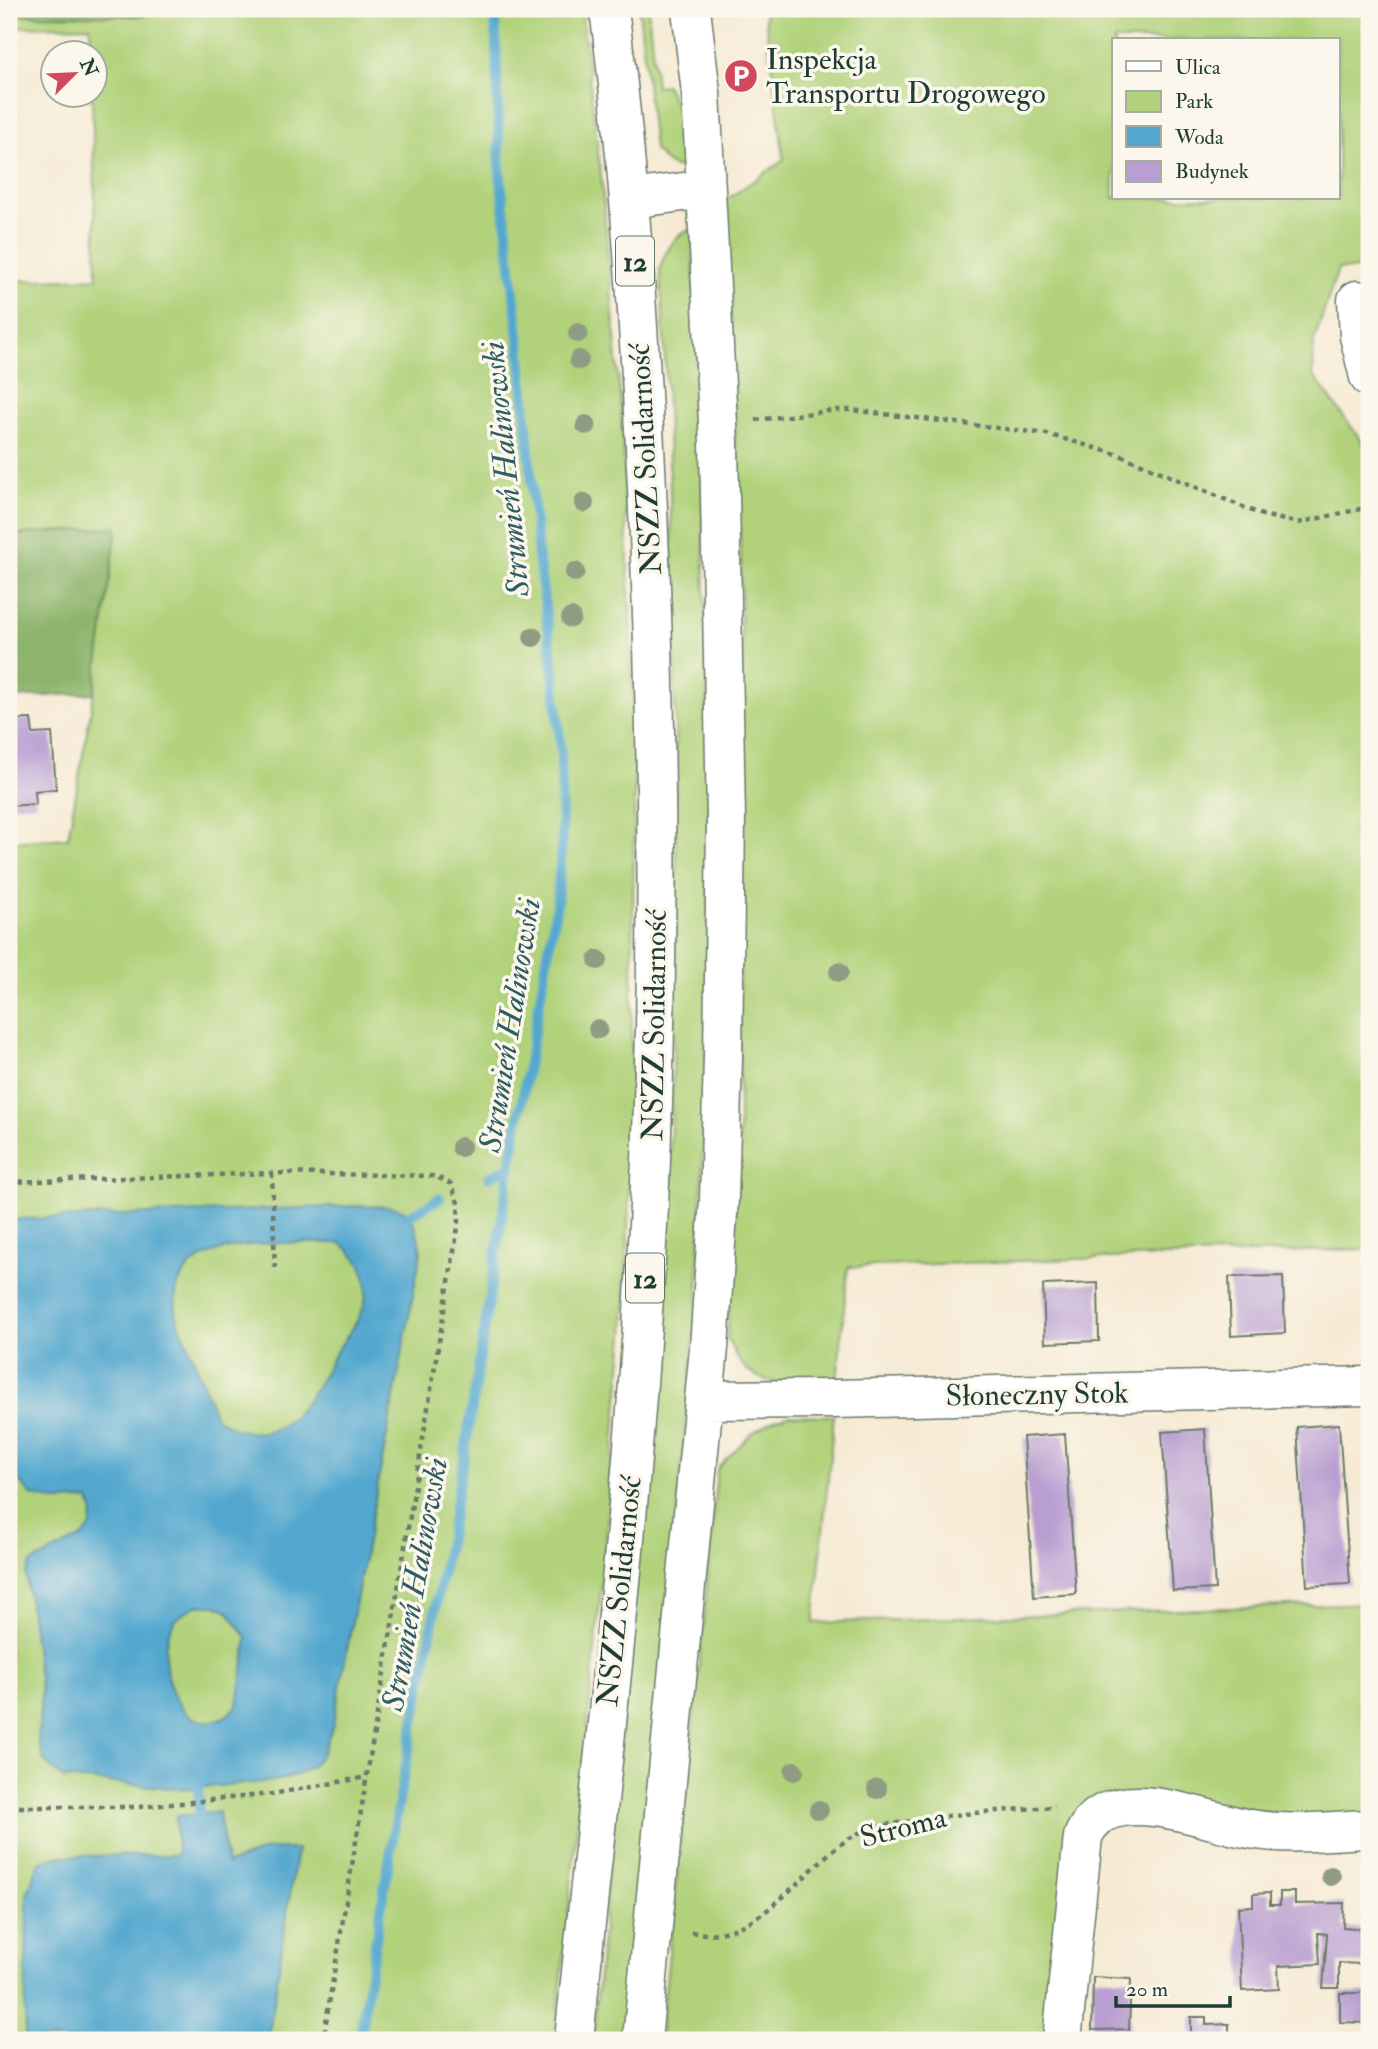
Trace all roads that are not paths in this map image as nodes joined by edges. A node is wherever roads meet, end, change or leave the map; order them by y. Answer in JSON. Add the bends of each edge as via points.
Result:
{"nodes":[{"id":1,"x":609,"y":9,"type":"edge"},
{"id":2,"x":691,"y":9,"type":"edge"},
{"id":3,"x":706,"y":190,"type":"junction"},
{"id":4,"x":630,"y":199,"type":"junction"},
{"id":5,"x":1357,"y":299,"type":"dead end"},
{"id":6,"x":1369,"y":377,"type":"edge"},
{"id":7,"x":1369,"y":1386,"type":"edge"},
{"id":8,"x":704,"y":1400,"type":"junction"},
{"id":9,"x":1369,"y":1829,"type":"edge"},
{"id":10,"x":574,"y":2040,"type":"edge"},
{"id":11,"x":642,"y":2040,"type":"edge"},
{"id":12,"x":1062,"y":2040,"type":"edge"}],
"edges":[{"from":1,"to":4,"type":"main road","name":"NSZZ Solidarność","number":"12"},
{"from":2,"to":3,"type":"main road"},
{"from":3,"to":4,"type":"main road"},
{"from":3,"to":8,"type":"main road","via":[[717,425],[726,818],[719,1199]]},
{"from":4,"to":10,"type":"main road","name":"NSZZ Solidarność","number":"12","via":[[655,713],[653,1129],[627,1508]]},
{"from":5,"to":6,"type":"main road","via":[[1359,336]]},
{"from":7,"to":8,"type":"main road","name":"Słoneczny Stok"},
{"from":8,"to":11,"type":"main road"},
{"from":9,"to":12,"type":"main road","via":[[1278,1832],[1135,1806],[1100,1813],[1083,1837]]}]}
